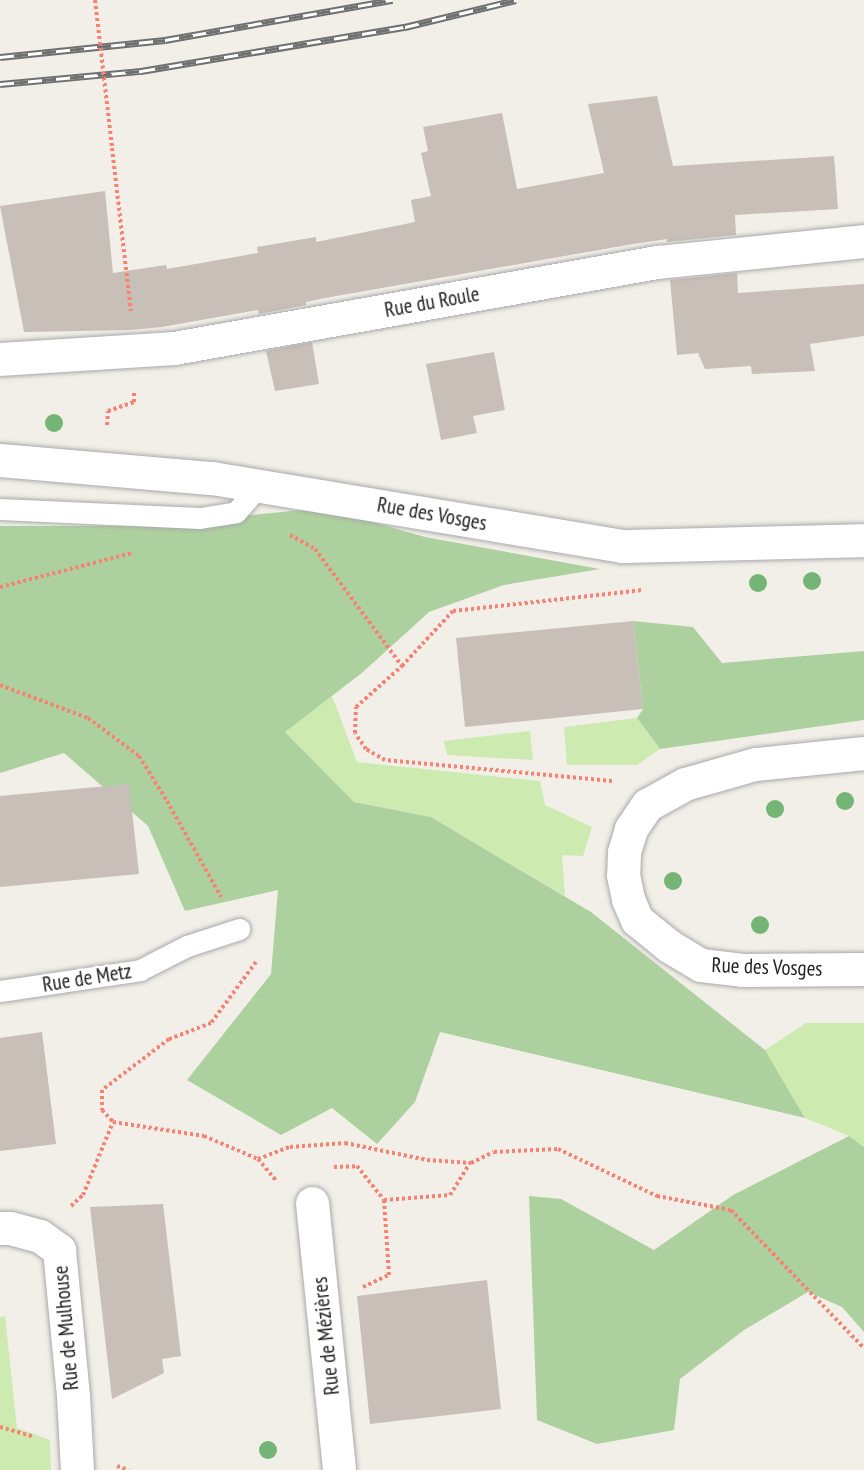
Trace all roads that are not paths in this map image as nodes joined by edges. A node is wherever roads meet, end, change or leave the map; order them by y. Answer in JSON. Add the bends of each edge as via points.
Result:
{"nodes":[{"id":1,"x":864,"y":241,"type":"edge"},
{"id":2,"x":0,"y":359,"type":"edge"},
{"id":3,"x":0,"y":460,"type":"edge"},
{"id":4,"x":260,"y":484,"type":"junction"},
{"id":5,"x":0,"y":509,"type":"edge"},
{"id":6,"x":864,"y":540,"type":"edge"},
{"id":7,"x":864,"y":753,"type":"edge"},
{"id":8,"x":239,"y":929,"type":"road end"},
{"id":9,"x":864,"y":969,"type":"edge"},
{"id":10,"x":0,"y":991,"type":"edge"},
{"id":11,"x":312,"y":1203,"type":"road end"},
{"id":12,"x":0,"y":1228,"type":"edge"},
{"id":13,"x":77,"y":1470,"type":"edge"},
{"id":14,"x":339,"y":1470,"type":"edge"}],
"edges":[{"from":1,"to":2,"type":"street","name":"Rue du Roule","via":[[658,262],[174,348]]},
{"from":3,"to":4,"type":"street","name":"Rue des Vosges"},
{"from":4,"to":5,"type":"lane","via":[[236,512],[200,518]]},
{"from":4,"to":6,"type":"street","name":"Rue des Vosges","via":[[622,546]]},
{"from":7,"to":9,"type":"street","name":"Rue des Vosges","via":[[755,764],[685,784],[647,805],[631,830],[623,874],[637,920],[669,946],[701,964],[742,970]]},
{"from":8,"to":10,"type":"lane","name":"Rue de Metz","via":[[187,946],[140,970]]},
{"from":11,"to":14,"type":"street","name":"Rue de Mézières"},
{"from":12,"to":13,"type":"street","name":"Rue de Mulhouse","via":[[40,1236],[59,1250]]}]}
